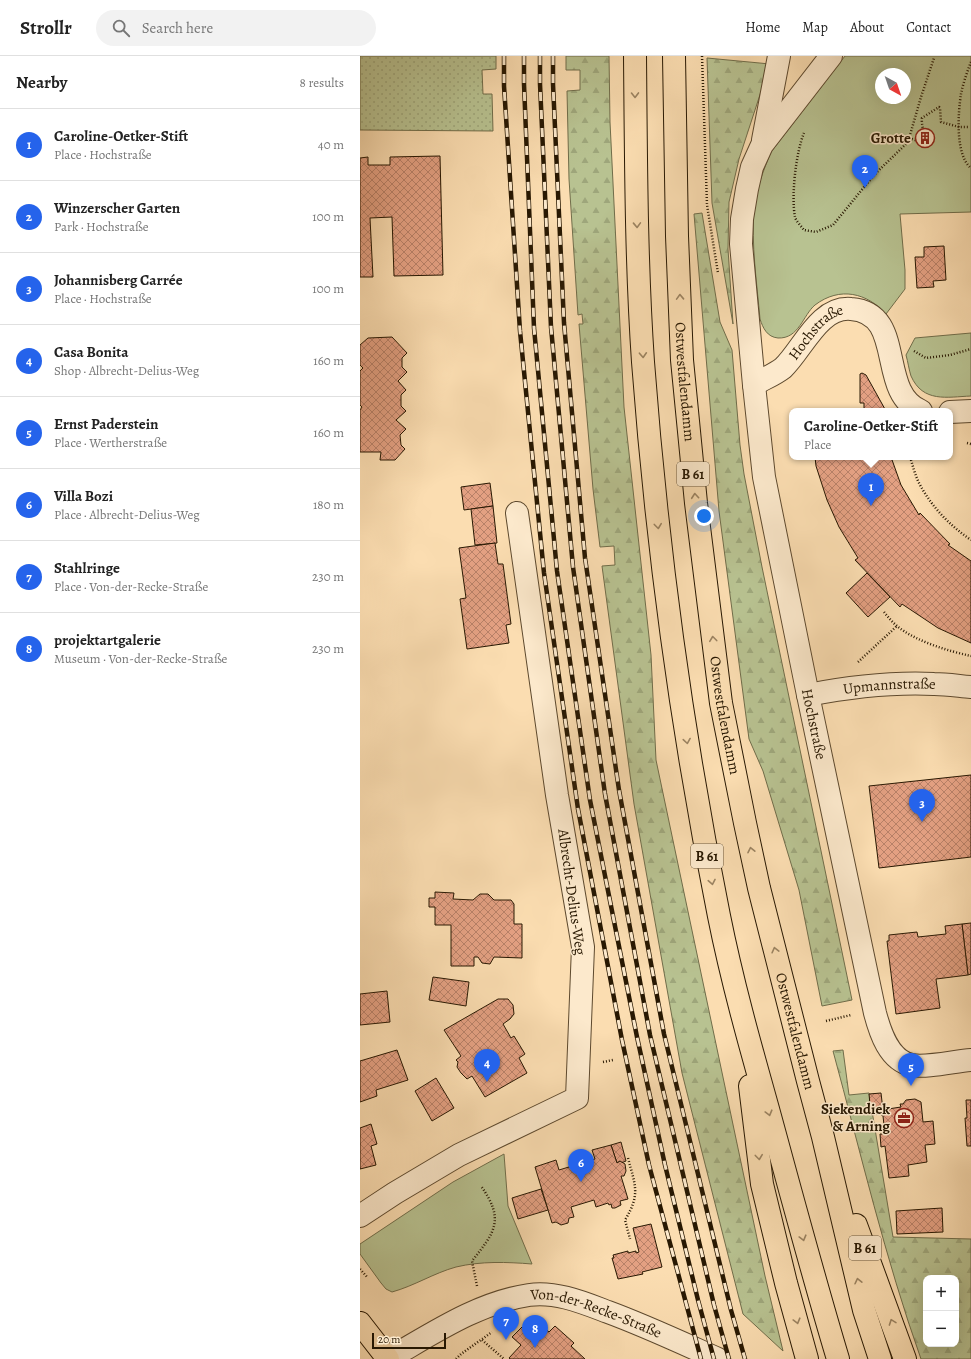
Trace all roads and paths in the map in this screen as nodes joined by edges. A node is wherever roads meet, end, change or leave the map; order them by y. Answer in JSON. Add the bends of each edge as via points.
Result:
{"nodes":[{"id":1,"x":635,"y":56,"type":"edge"},
{"id":2,"x":674,"y":56,"type":"edge"},
{"id":3,"x":702,"y":56,"type":"edge"},
{"id":4,"x":779,"y":56,"type":"edge"},
{"id":5,"x":831,"y":56,"type":"edge"},
{"id":6,"x":934,"y":58,"type":"dead end"},
{"id":7,"x":971,"y":62,"type":"edge"},
{"id":8,"x":793,"y":106,"type":"junction"},
{"id":9,"x":959,"y":127,"type":"junction"},
{"id":10,"x":968,"y":127,"type":"dead end"},
{"id":11,"x":909,"y":138,"type":"junction"},
{"id":12,"x":762,"y":145,"type":"junction"},
{"id":13,"x":971,"y":168,"type":"edge"},
{"id":14,"x":719,"y":280,"type":"dead end"},
{"id":15,"x":971,"y":349,"type":"edge"},
{"id":16,"x":941,"y":357,"type":"dead end"},
{"id":17,"x":754,"y":385,"type":"junction"},
{"id":18,"x":913,"y":408,"type":"edge"},
{"id":19,"x":971,"y":411,"type":"edge"},
{"id":20,"x":953,"y":412,"type":"edge"},
{"id":21,"x":967,"y":443,"type":"dead end"},
{"id":22,"x":971,"y":444,"type":"edge"},
{"id":23,"x":911,"y":460,"type":"edge"},
{"id":24,"x":517,"y":513,"type":"dead end"},
{"id":25,"x":971,"y":540,"type":"edge"},
{"id":26,"x":884,"y":612,"type":"dead end"},
{"id":27,"x":897,"y":626,"type":"junction"},
{"id":28,"x":886,"y":636,"type":"dead end"},
{"id":29,"x":971,"y":656,"type":"edge"},
{"id":30,"x":971,"y":687,"type":"edge"},
{"id":31,"x":808,"y":695,"type":"junction"},
{"id":32,"x":740,"y":1008,"type":"junction"},
{"id":33,"x":853,"y":1015,"type":"dead end"},
{"id":34,"x":826,"y":1021,"type":"dead end"},
{"id":35,"x":613,"y":1060,"type":"dead end"},
{"id":36,"x":971,"y":1060,"type":"edge"},
{"id":37,"x":602,"y":1062,"type":"dead end"},
{"id":38,"x":823,"y":1137,"type":"junction"},
{"id":39,"x":628,"y":1158,"type":"dead end"},
{"id":40,"x":481,"y":1186,"type":"dead end"},
{"id":41,"x":360,"y":1216,"type":"edge"},
{"id":42,"x":630,"y":1239,"type":"dead end"},
{"id":43,"x":472,"y":1266,"type":"dead end"},
{"id":44,"x":360,"y":1269,"type":"edge"},
{"id":45,"x":368,"y":1278,"type":"dead end"},
{"id":46,"x":360,"y":1323,"type":"edge"},
{"id":47,"x":482,"y":1340,"type":"dead end"},
{"id":48,"x":388,"y":1359,"type":"edge"},
{"id":49,"x":504,"y":1359,"type":"edge"},
{"id":50,"x":718,"y":1359,"type":"edge"},
{"id":51,"x":807,"y":1359,"type":"edge"},
{"id":52,"x":838,"y":1359,"type":"edge"},
{"id":53,"x":880,"y":1359,"type":"edge"},
{"id":54,"x":905,"y":1359,"type":"edge"}],
"edges":[{"from":1,"to":32,"type":"main road","number":"B 61","one_way":true,"via":[[637,224],[643,352],[657,519],[681,702],[699,811],[719,919]]},
{"from":38,"to":2,"type":"main road","name":"Ostwestfalendamm","number":"B 61","one_way":true,"via":[[759,888],[721,703],[696,503],[682,360]]},
{"from":3,"to":14,"type":"path","via":[[707,205]]},
{"from":4,"to":12,"type":"street","name":"Hochstraße"},
{"from":5,"to":8,"type":"street","name":"Hochstraße"},
{"from":6,"to":11,"type":"path"},
{"from":7,"to":9,"type":"path","via":[[961,94]]},
{"from":8,"to":11,"type":"path","via":[[808,121],[799,144],[794,194],[796,218],[804,230],[816,232],[833,225],[874,175],[908,142]]},
{"from":8,"to":12,"type":"street","name":"Hochstraße"},
{"from":9,"to":10,"type":"path"},
{"from":9,"to":11,"type":"path","via":[[941,122],[939,107],[922,118],[922,138]]},
{"from":9,"to":13,"type":"path","via":[[961,153]]},
{"from":12,"to":17,"type":"street","name":"Hochstraße","via":[[752,167],[742,219],[741,244]]},
{"from":15,"to":16,"type":"path"},
{"from":17,"to":18,"type":"street","name":"Hochstraße","via":[[782,368],[822,319],[836,311],[850,308],[868,312],[880,323],[900,391]]},
{"from":17,"to":31,"type":"street","name":"Hochstraße","via":[[764,476]]},
{"from":19,"to":20,"type":"street"},
{"from":21,"to":22,"type":"path"},
{"from":23,"to":25,"type":"path","via":[[919,482],[930,501],[945,519]]},
{"from":24,"to":41,"type":"street","name":"Albrecht-Delius-Weg","via":[[557,795],[583,947],[577,1098],[459,1155]]},
{"from":26,"to":27,"type":"path"},
{"from":27,"to":28,"type":"path"},
{"from":27,"to":29,"type":"path","via":[[912,636]]},
{"from":30,"to":31,"type":"street","name":"Upmannstraße","via":[[935,684],[881,685]]},
{"from":31,"to":36,"type":"street","name":"Hochstraße","via":[[882,1036],[896,1057],[912,1065]]},
{"from":32,"to":51,"type":"main road","number":"B 61","one_way":true,"via":[[762,1184]]},
{"from":32,"to":52,"type":"main road","number":"B 61","one_way":true},
{"from":33,"to":34,"type":"path"},
{"from":35,"to":37,"type":"path"},
{"from":53,"to":38,"type":"main road","name":"Ostwestfalendamm","number":"B 61","one_way":true,"via":[[864,1310]]},
{"from":54,"to":38,"type":"main road","number":"B 61","one_way":true},
{"from":39,"to":42,"type":"path","via":[[636,1196],[632,1210],[625,1220]]},
{"from":40,"to":43,"type":"path","via":[[494,1208],[494,1225],[492,1235],[472,1261]]},
{"from":44,"to":45,"type":"path"},
{"from":46,"to":48,"type":"main road"},
{"from":47,"to":49,"type":"path"},
{"from":48,"to":50,"type":"street","name":"Von-der-Recke-Straße","via":[[481,1308],[530,1295],[574,1299],[630,1320]]}]}
